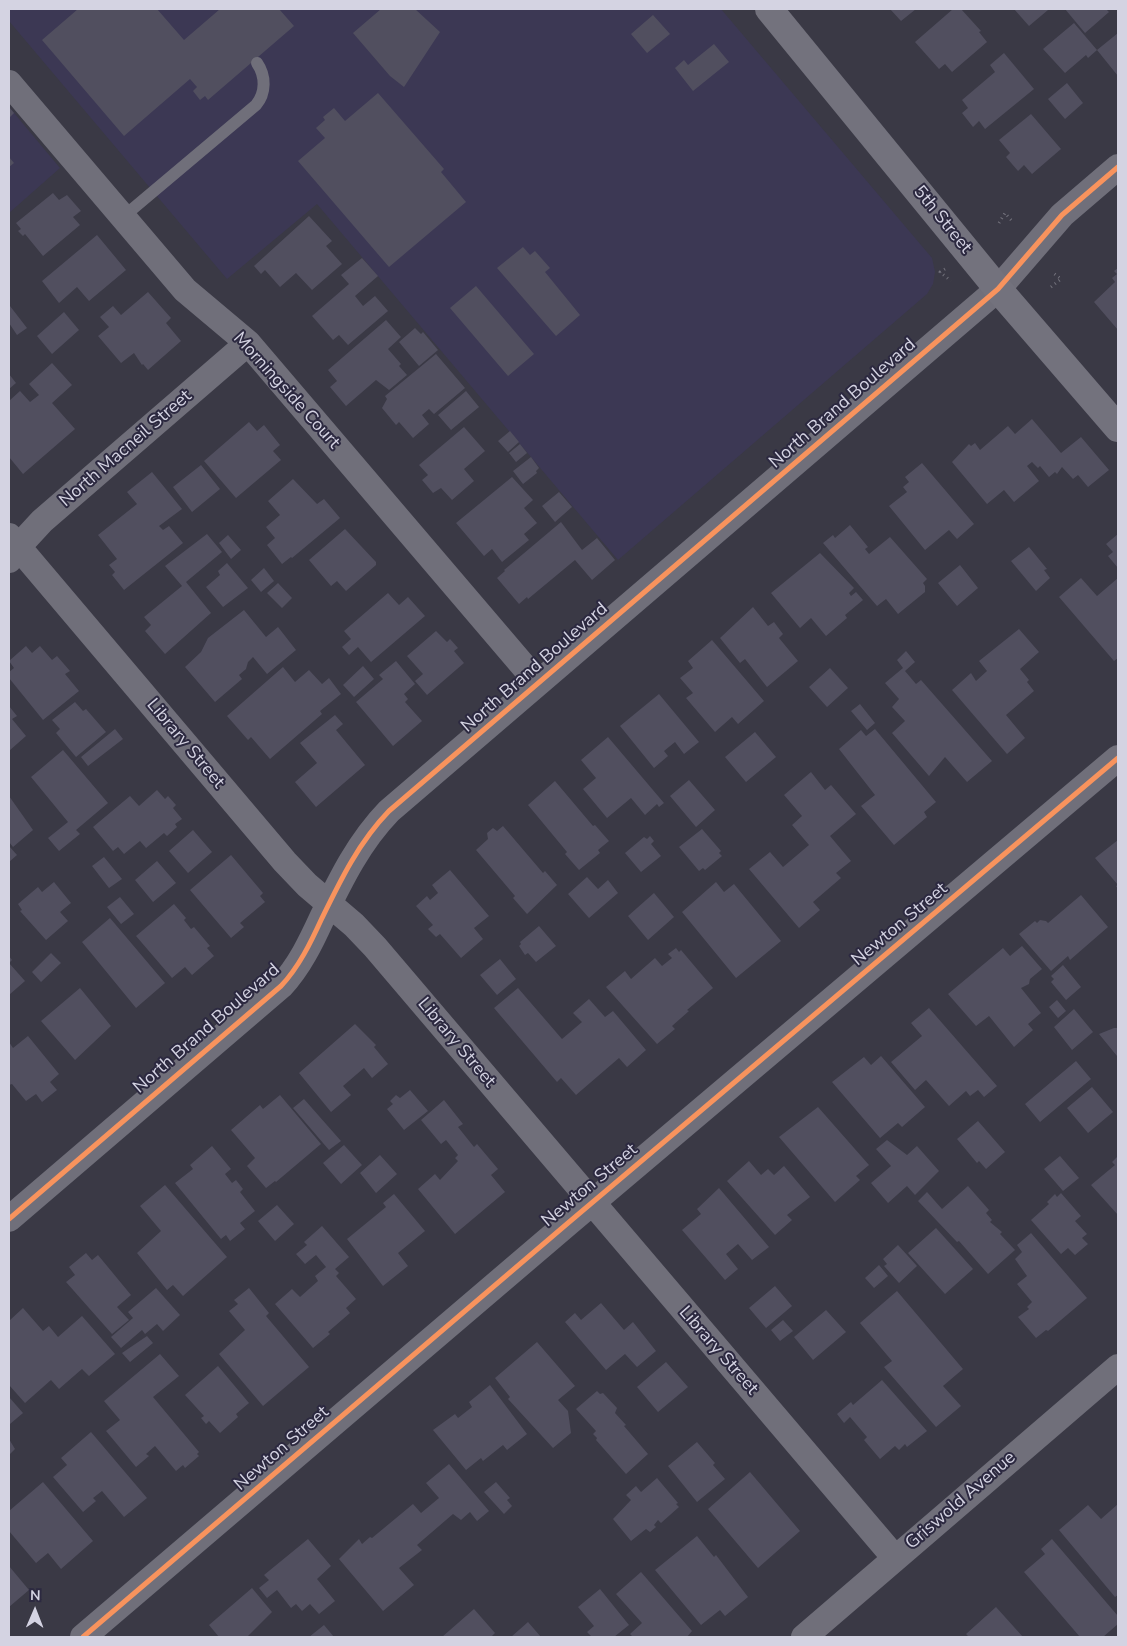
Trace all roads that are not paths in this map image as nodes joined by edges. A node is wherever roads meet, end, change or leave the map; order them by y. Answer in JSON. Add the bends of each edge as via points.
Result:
{"nodes":[{"id":1,"x":769,"y":9,"type":"edge"},
{"id":2,"x":256,"y":63,"type":"dead end"},
{"id":3,"x":9,"y":83,"type":"edge"},
{"id":4,"x":1118,"y":167,"type":"edge"},
{"id":5,"x":123,"y":217,"type":"junction"},
{"id":6,"x":998,"y":289,"type":"junction"},
{"id":7,"x":248,"y":343,"type":"junction"},
{"id":8,"x":1118,"y":428,"type":"edge"},
{"id":9,"x":12,"y":548,"type":"edge"},
{"id":10,"x":538,"y":684,"type":"junction"},
{"id":11,"x":1118,"y":758,"type":"edge"},
{"id":12,"x":329,"y":904,"type":"junction"},
{"id":13,"x":591,"y":1203,"type":"junction"},
{"id":14,"x":9,"y":1218,"type":"edge"},
{"id":15,"x":1118,"y":1367,"type":"edge"},
{"id":16,"x":895,"y":1558,"type":"junction"},
{"id":17,"x":83,"y":1637,"type":"edge"},
{"id":18,"x":804,"y":1637,"type":"edge"}],
"edges":[{"from":1,"to":6,"type":"street","name":"5th Street"},
{"from":2,"to":5,"type":"lane","via":[[262,72],[263,84],[262,95],[256,105]]},
{"from":3,"to":5,"type":"street","name":"Morningside Court"},
{"from":4,"to":6,"type":"street","name":"North Brand Boulevard","via":[[1062,215]]},
{"from":5,"to":7,"type":"street","name":"Morningside Court","via":[[192,297]]},
{"from":6,"to":8,"type":"street","name":"5th Street"},
{"from":6,"to":10,"type":"street","name":"North Brand Boulevard"},
{"from":7,"to":9,"type":"street","name":"North Macneil Street"},
{"from":7,"to":10,"type":"street","name":"Morningside Court"},
{"from":9,"to":12,"type":"street","name":"Library Street","via":[[285,862]]},
{"from":10,"to":12,"type":"street","name":"North Brand Boulevard","via":[[378,822],[359,847]]},
{"from":11,"to":13,"type":"street","name":"Newton Street"},
{"from":12,"to":13,"type":"street","name":"Library Street","via":[[375,947]]},
{"from":12,"to":14,"type":"street","name":"North Brand Boulevard","via":[[295,970],[281,986]]},
{"from":13,"to":16,"type":"street","name":"Library Street"},
{"from":13,"to":17,"type":"street","name":"Newton Street"},
{"from":15,"to":16,"type":"street","name":"Griswold Avenue"},
{"from":16,"to":18,"type":"street","name":"Griswold Avenue"}]}
